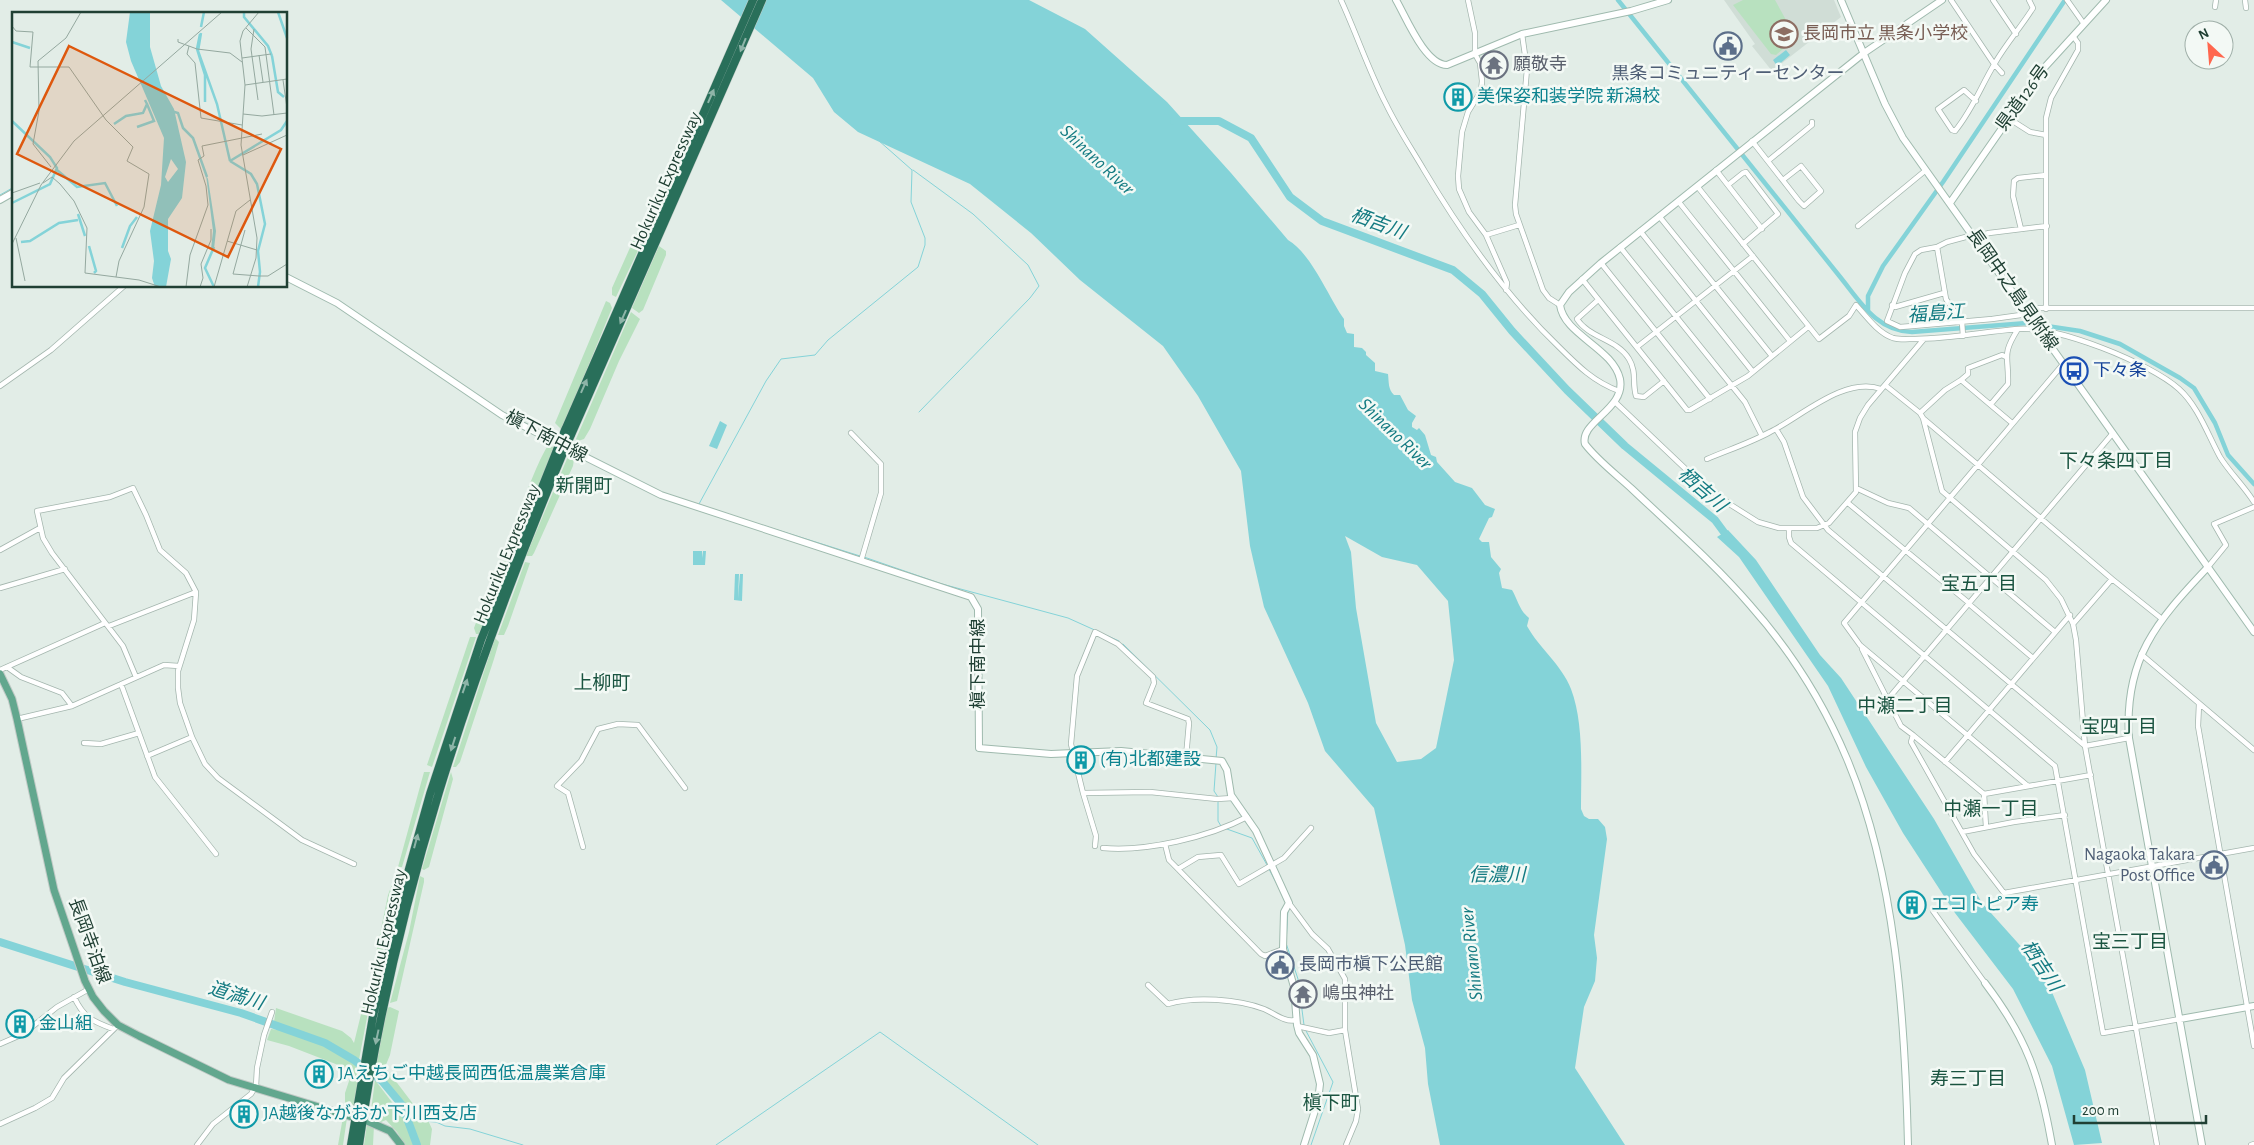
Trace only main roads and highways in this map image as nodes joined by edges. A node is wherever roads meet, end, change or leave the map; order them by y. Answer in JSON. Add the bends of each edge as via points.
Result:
{"nodes":[{"id":1,"x":753,"y":0,"type":"edge"},
{"id":2,"x":762,"y":0,"type":"edge"},
{"id":3,"x":660,"y":223,"type":"junction"},
{"id":4,"x":0,"y":674,"type":"edge"},
{"id":5,"x":368,"y":1060,"type":"junction"},
{"id":6,"x":352,"y":1117,"type":"dead end"},
{"id":7,"x":367,"y":1121,"type":"dead end"},
{"id":8,"x":351,"y":1145,"type":"edge"},
{"id":9,"x":359,"y":1145,"type":"edge"},
{"id":10,"x":401,"y":1145,"type":"edge"}],
"edges":[{"from":3,"to":1,"type":"highway","name":"Hokuriku Expressway","one_way":true},
{"from":2,"to":3,"type":"highway","name":"Hokuriku Expressway","one_way":true},
{"from":3,"to":5,"type":"highway","name":"Hokuriku Expressway","bridge":true,"via":[[496,600],[442,756],[409,869]]},
{"from":4,"to":6,"type":"main road","name":"長岡寺泊線","via":[[12,699],[54,890],[89,989],[115,1027],[254,1088]]},
{"from":5,"to":8,"type":"highway","name":"Hokuriku Expressway","via":[[361,1082]]},
{"from":5,"to":9,"type":"highway","name":"Hokuriku Expressway","via":[[368,1088]]},
{"from":7,"to":10,"type":"main road","via":[[390,1131]]}]}
